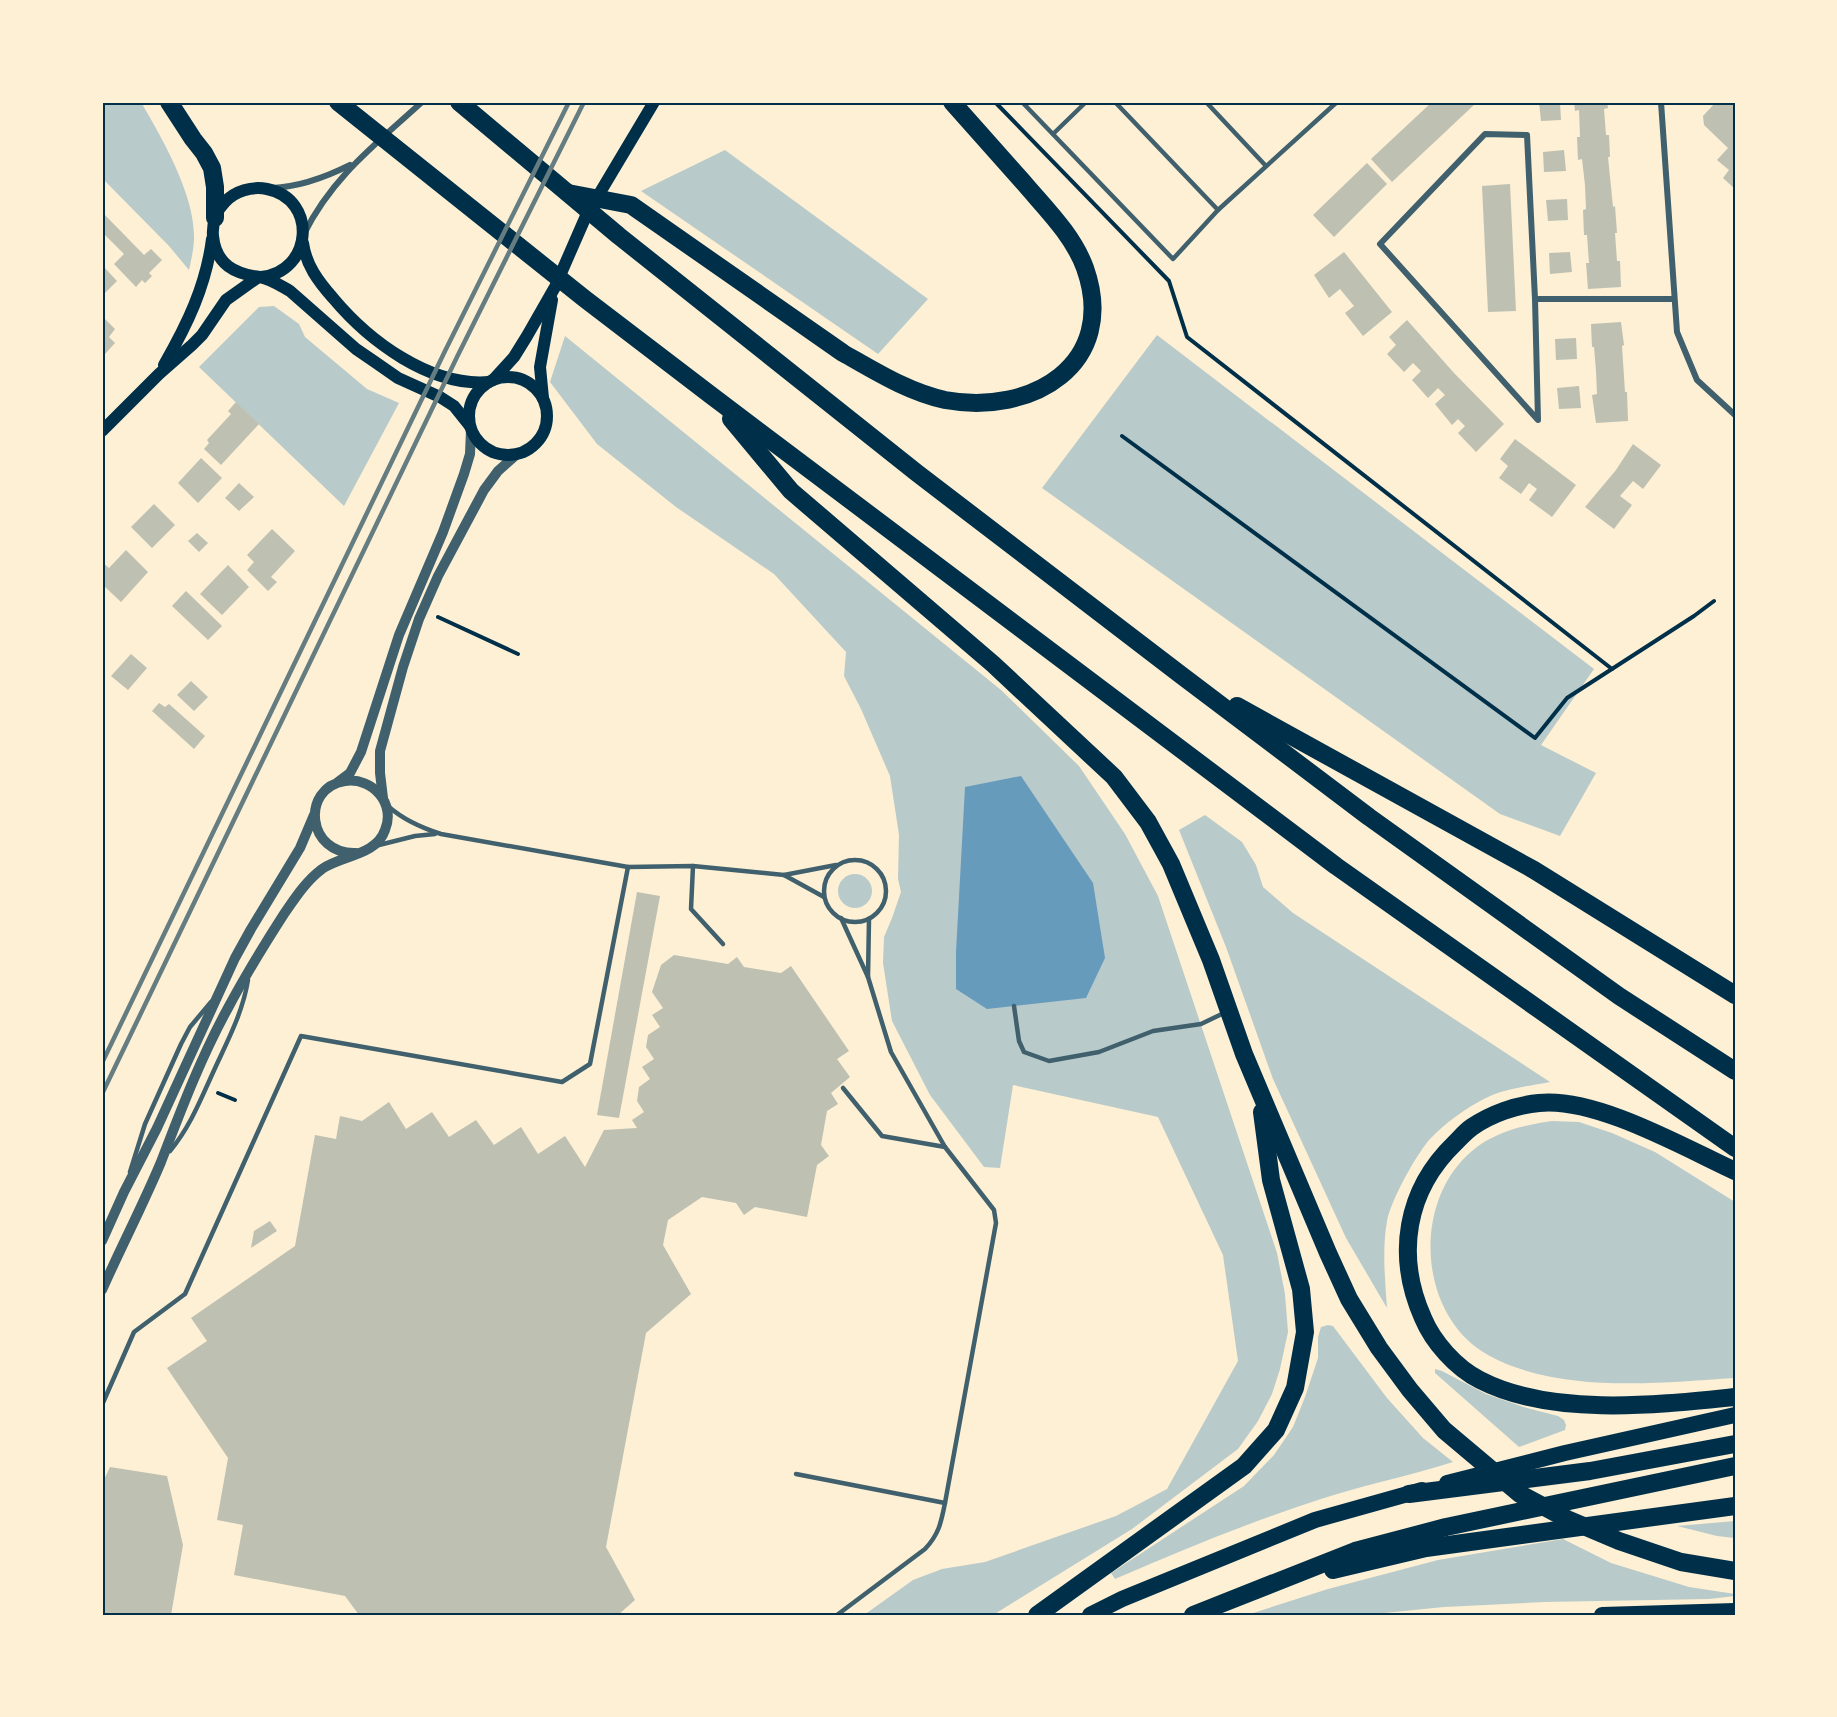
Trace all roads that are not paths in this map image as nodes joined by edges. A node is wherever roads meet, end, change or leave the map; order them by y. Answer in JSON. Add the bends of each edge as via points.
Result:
{"nodes":[{"id":1,"x":169,"y":102,"type":"edge"},
{"id":2,"x":338,"y":102,"type":"edge"},
{"id":3,"x":422,"y":102,"type":"edge"},
{"id":4,"x":459,"y":102,"type":"edge"},
{"id":5,"x":654,"y":102,"type":"edge"},
{"id":6,"x":952,"y":102,"type":"edge"},
{"id":7,"x":1022,"y":102,"type":"edge"},
{"id":8,"x":1086,"y":102,"type":"edge"},
{"id":9,"x":1115,"y":102,"type":"edge"},
{"id":10,"x":1206,"y":102,"type":"edge"},
{"id":11,"x":1337,"y":102,"type":"edge"},
{"id":12,"x":1660,"y":102,"type":"edge"},
{"id":13,"x":1053,"y":134,"type":"junction"},
{"id":14,"x":354,"y":164,"type":"junction"},
{"id":15,"x":1266,"y":166,"type":"junction"},
{"id":16,"x":258,"y":188,"type":"junction"},
{"id":17,"x":566,"y":192,"type":"junction"},
{"id":18,"x":1218,"y":210,"type":"junction"},
{"id":19,"x":214,"y":225,"type":"junction"},
{"id":20,"x":303,"y":239,"type":"junction"},
{"id":21,"x":259,"y":278,"type":"junction"},
{"id":22,"x":555,"y":287,"type":"junction"},
{"id":23,"x":1534,"y":299,"type":"junction"},
{"id":24,"x":1674,"y":299,"type":"junction"},
{"id":25,"x":159,"y":374,"type":"junction"},
{"id":26,"x":491,"y":381,"type":"junction"},
{"id":27,"x":712,"y":396,"type":"junction"},
{"id":28,"x":544,"y":400,"type":"junction"},
{"id":29,"x":1735,"y":415,"type":"edge"},
{"id":30,"x":470,"y":428,"type":"junction"},
{"id":31,"x":102,"y":431,"type":"edge"},
{"id":32,"x":516,"y":455,"type":"junction"},
{"id":33,"x":1180,"y":675,"type":"junction"},
{"id":34,"x":335,"y":784,"type":"junction"},
{"id":35,"x":384,"y":801,"type":"junction"},
{"id":36,"x":315,"y":812,"type":"junction"},
{"id":37,"x":441,"y":834,"type":"junction"},
{"id":38,"x":372,"y":847,"type":"junction"},
{"id":39,"x":356,"y":853,"type":"junction"},
{"id":40,"x":839,"y":865,"type":"junction"},
{"id":41,"x":693,"y":866,"type":"junction"},
{"id":42,"x":628,"y":867,"type":"junction"},
{"id":43,"x":784,"y":875,"type":"junction"},
{"id":44,"x":825,"y":897,"type":"junction"},
{"id":45,"x":841,"y":918,"type":"junction"},
{"id":46,"x":869,"y":919,"type":"junction"},
{"id":47,"x":723,"y":945,"type":"dead end"},
{"id":48,"x":868,"y":977,"type":"junction"},
{"id":49,"x":1735,"y":995,"type":"edge"},
{"id":50,"x":1014,"y":1006,"type":"dead end"},
{"id":51,"x":1228,"y":1011,"type":"junction"},
{"id":52,"x":1735,"y":1071,"type":"edge"},
{"id":53,"x":1258,"y":1086,"type":"junction"},
{"id":54,"x":843,"y":1088,"type":"dead end"},
{"id":55,"x":945,"y":1148,"type":"junction"},
{"id":56,"x":1735,"y":1148,"type":"edge"},
{"id":57,"x":1735,"y":1171,"type":"edge"},
{"id":58,"x":102,"y":1241,"type":"edge"},
{"id":59,"x":102,"y":1290,"type":"edge"},
{"id":60,"x":1735,"y":1397,"type":"edge"},
{"id":61,"x":102,"y":1405,"type":"edge"},
{"id":62,"x":1735,"y":1416,"type":"edge"},
{"id":63,"x":1735,"y":1444,"type":"edge"},
{"id":64,"x":1735,"y":1466,"type":"edge"},
{"id":65,"x":796,"y":1474,"type":"dead end"},
{"id":66,"x":1409,"y":1494,"type":"junction"},
{"id":67,"x":945,"y":1503,"type":"junction"},
{"id":68,"x":1735,"y":1506,"type":"edge"},
{"id":69,"x":1735,"y":1571,"type":"edge"},
{"id":70,"x":1258,"y":1588,"type":"junction"},
{"id":71,"x":1735,"y":1611,"type":"edge"},
{"id":72,"x":837,"y":1615,"type":"edge"},
{"id":73,"x":1037,"y":1615,"type":"edge"},
{"id":74,"x":1090,"y":1615,"type":"edge"},
{"id":75,"x":1193,"y":1615,"type":"edge"},
{"id":76,"x":1602,"y":1615,"type":"edge"}],
"edges":[{"from":1,"to":19,"type":"highway","via":[[212,168]]},
{"from":2,"to":27,"type":"highway"},
{"from":3,"to":14,"type":"street"},
{"from":4,"to":17,"type":"highway"},
{"from":5,"to":22,"type":"main road","via":[[586,216]]},
{"from":6,"to":17,"type":"highway","via":[[1052,215],[1077,250],[1091,289],[1093,310],[1083,348],[1054,381],[1016,399],[972,403],[912,390],[843,352],[631,205]]},
{"from":7,"to":13,"type":"lane"},
{"from":8,"to":13,"type":"lane"},
{"from":9,"to":18,"type":"lane"},
{"from":10,"to":15,"type":"lane"},
{"from":11,"to":15,"type":"lane"},
{"from":12,"to":24,"type":"street"},
{"from":13,"to":18,"type":"lane","via":[[1173,259]]},
{"from":14,"to":16,"type":"street","via":[[308,182]]},
{"from":14,"to":20,"type":"street","via":[[322,203]]},
{"from":15,"to":18,"type":"lane"},
{"from":16,"to":19,"type":"main road","via":[[245,189],[224,203]]},
{"from":16,"to":20,"type":"main road","via":[[276,192],[291,203],[301,219]]},
{"from":17,"to":33,"type":"highway","via":[[908,465]]},
{"from":19,"to":21,"type":"main road","via":[[216,249],[226,265],[242,275]]},
{"from":19,"to":25,"type":"main road","via":[[198,299]]},
{"from":20,"to":21,"type":"main road","via":[[289,265]]},
{"from":20,"to":26,"type":"main road","via":[[309,264],[321,284],[353,321],[385,347],[450,378],[472,383]]},
{"from":21,"to":25,"type":"main road","via":[[226,300],[202,335]]},
{"from":21,"to":30,"type":"main road","via":[[290,291],[356,349],[398,378],[454,406]]},
{"from":22,"to":26,"type":"main road","via":[[520,348]]},
{"from":22,"to":28,"type":"main road","via":[[540,367]]},
{"from":23,"to":23,"type":"street","via":[[1527,135],[1485,134],[1380,244],[1538,420]]},
{"from":23,"to":24,"type":"street"},
{"from":24,"to":29,"type":"street","via":[[1677,332],[1697,380]]},
{"from":25,"to":31,"type":"main road"},
{"from":26,"to":28,"type":"main road","via":[[506,377],[523,380],[534,386]]},
{"from":26,"to":30,"type":"main road","via":[[471,400]]},
{"from":27,"to":51,"type":"highway","via":[[790,491],[993,664],[1114,777],[1148,822],[1171,864]]},
{"from":27,"to":56,"type":"highway","via":[[1336,866]]},
{"from":28,"to":32,"type":"main road","via":[[547,417],[543,434],[532,447]]},
{"from":30,"to":32,"type":"main road","via":[[487,450]]},
{"from":30,"to":34,"type":"street","via":[[470,454],[464,474],[399,634],[361,752],[350,773]]},
{"from":32,"to":35,"type":"street","via":[[484,490],[419,619],[380,751]]},
{"from":33,"to":49,"type":"highway","via":[[1534,870]]},
{"from":33,"to":52,"type":"highway","via":[[1407,845],[1619,996]]},
{"from":34,"to":35,"type":"street","via":[[359,781]]},
{"from":34,"to":36,"type":"street","via":[[321,795]]},
{"from":35,"to":37,"type":"lane","via":[[400,817]]},
{"from":35,"to":38,"type":"street","via":[[387,828]]},
{"from":36,"to":39,"type":"street","via":[[317,830],[323,840],[338,851]]},
{"from":36,"to":58,"type":"street","via":[[300,848],[250,929],[218,993]]},
{"from":37,"to":38,"type":"lane"},
{"from":37,"to":42,"type":"lane"},
{"from":38,"to":39,"type":"street"},
{"from":39,"to":59,"type":"street","via":[[331,863],[303,887],[228,1008]]},
{"from":40,"to":43,"type":"lane"},
{"from":40,"to":44,"type":"lane","via":[[826,879]]},
{"from":40,"to":46,"type":"lane","via":[[866,862],[881,876],[886,895],[877,913]]},
{"from":41,"to":42,"type":"lane"},
{"from":41,"to":43,"type":"lane"},
{"from":41,"to":47,"type":"lane","via":[[691,909]]},
{"from":42,"to":61,"type":"lane","via":[[590,1064],[562,1082],[301,1036],[185,1294],[134,1332]]},
{"from":43,"to":44,"type":"lane"},
{"from":44,"to":45,"type":"lane","via":[[828,906]]},
{"from":45,"to":46,"type":"lane","via":[[850,922]]},
{"from":45,"to":48,"type":"lane"},
{"from":46,"to":48,"type":"lane"},
{"from":48,"to":55,"type":"lane","via":[[891,1052]]},
{"from":50,"to":51,"type":"lane","via":[[1024,1052],[1048,1061],[1099,1052],[1153,1031],[1201,1024]]},
{"from":51,"to":53,"type":"highway"},
{"from":53,"to":69,"type":"highway","via":[[1349,1299],[1378,1348],[1444,1430],[1520,1494],[1567,1520],[1681,1562]]},
{"from":53,"to":73,"type":"highway","via":[[1271,1180],[1301,1289],[1305,1332],[1295,1388],[1276,1430],[1244,1467]]},
{"from":54,"to":55,"type":"lane","via":[[882,1136]]},
{"from":55,"to":67,"type":"lane","via":[[994,1210],[996,1223]]},
{"from":57,"to":60,"type":"highway","via":[[1622,1119],[1578,1105],[1541,1103],[1504,1110],[1471,1128],[1432,1168],[1410,1218],[1408,1254],[1411,1285],[1429,1331],[1449,1357],[1478,1380],[1510,1393],[1577,1404],[1650,1405]]},
{"from":62,"to":66,"type":"highway","via":[[1565,1453]]},
{"from":63,"to":66,"type":"highway","via":[[1590,1471]]},
{"from":64,"to":70,"type":"highway","via":[[1446,1527],[1355,1551]]},
{"from":65,"to":67,"type":"lane"},
{"from":66,"to":74,"type":"highway","via":[[1315,1521]]},
{"from":67,"to":72,"type":"lane","via":[[935,1538],[925,1549]]},
{"from":68,"to":70,"type":"highway","via":[[1426,1548]]},
{"from":70,"to":75,"type":"highway"},
{"from":71,"to":76,"type":"highway"}]}
